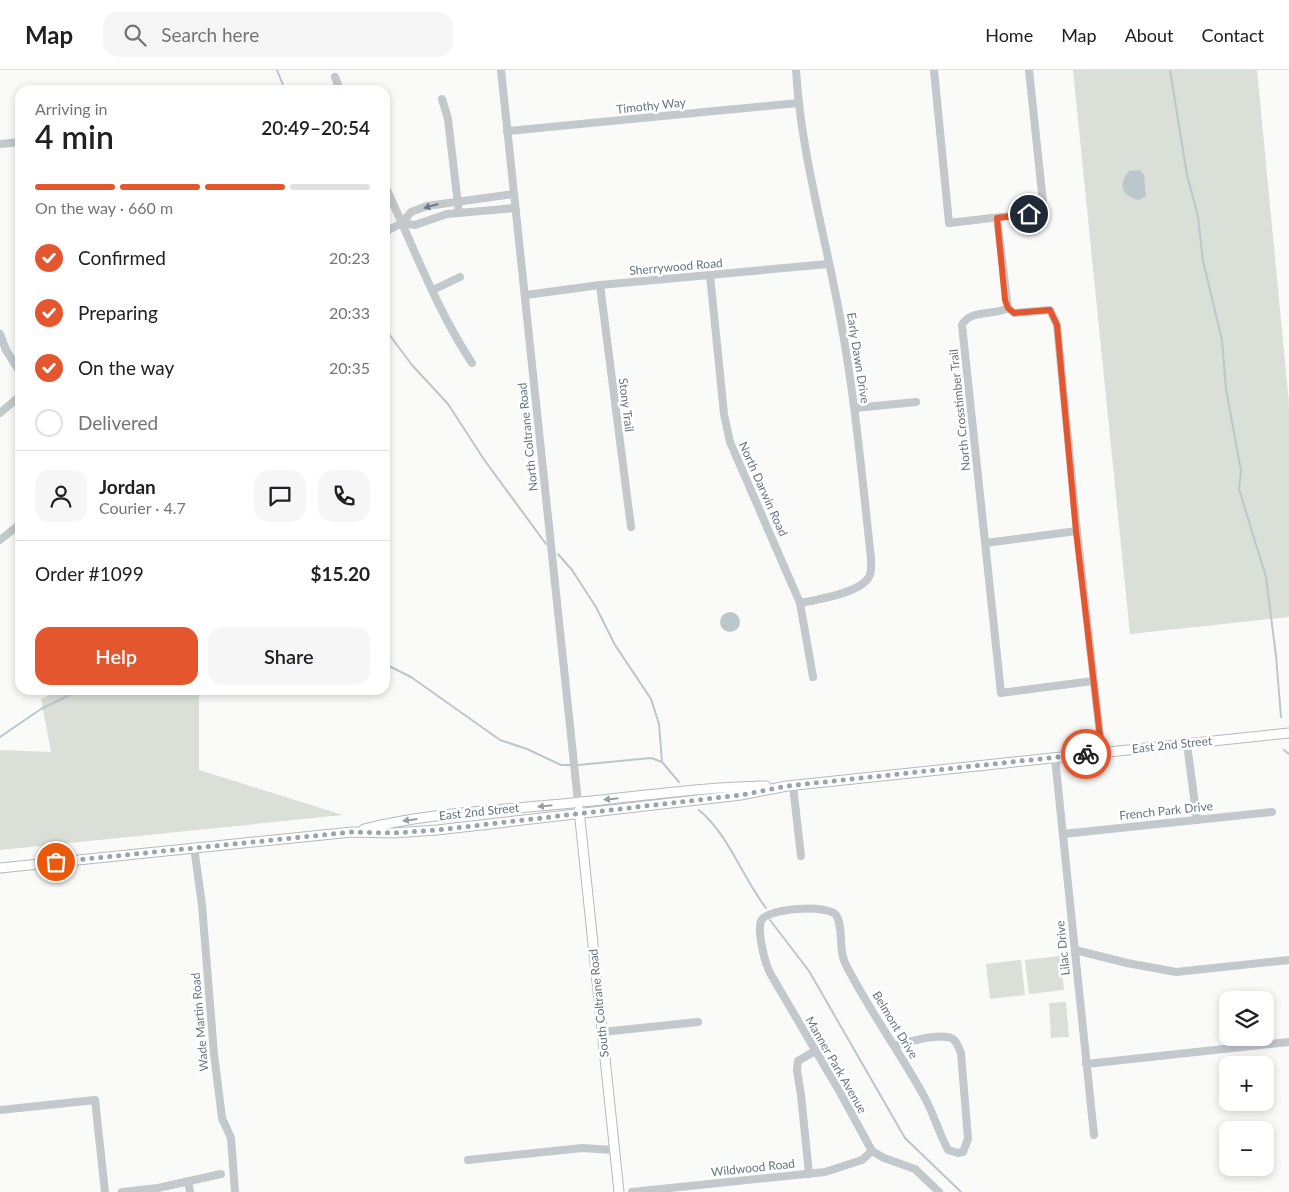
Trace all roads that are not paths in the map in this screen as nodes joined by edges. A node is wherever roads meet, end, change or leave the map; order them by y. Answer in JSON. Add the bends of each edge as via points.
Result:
{"nodes":[{"id":1,"x":501,"y":70,"type":"edge"},
{"id":2,"x":796,"y":70,"type":"edge"},
{"id":3,"x":934,"y":70,"type":"edge"},
{"id":4,"x":1029,"y":70,"type":"edge"},
{"id":5,"x":335,"y":77,"type":"dead end"},
{"id":6,"x":338,"y":85,"type":"edge"},
{"id":7,"x":442,"y":99,"type":"dead end"},
{"id":8,"x":798,"y":103,"type":"junction"},
{"id":9,"x":507,"y":131,"type":"junction"},
{"id":10,"x":15,"y":142,"type":"edge"},
{"id":11,"x":0,"y":144,"type":"edge"},
{"id":12,"x":514,"y":194,"type":"junction"},
{"id":13,"x":390,"y":197,"type":"edge"},
{"id":14,"x":457,"y":201,"type":"junction"},
{"id":15,"x":515,"y":208,"type":"junction"},
{"id":16,"x":459,"y":213,"type":"junction"},
{"id":17,"x":997,"y":218,"type":"junction"},
{"id":18,"x":402,"y":223,"type":"junction"},
{"id":19,"x":390,"y":229,"type":"edge"},
{"id":20,"x":828,"y":264,"type":"junction"},
{"id":21,"x":710,"y":275,"type":"junction"},
{"id":22,"x":460,"y":276,"type":"dead end"},
{"id":23,"x":600,"y":284,"type":"junction"},
{"id":24,"x":432,"y":290,"type":"junction"},
{"id":25,"x":526,"y":295,"type":"junction"},
{"id":26,"x":1008,"y":308,"type":"junction"},
{"id":27,"x":0,"y":334,"type":"edge"},
{"id":28,"x":472,"y":363,"type":"dead end"},
{"id":29,"x":15,"y":364,"type":"edge"},
{"id":30,"x":15,"y":400,"type":"edge"},
{"id":31,"x":916,"y":402,"type":"dead end"},
{"id":32,"x":855,"y":408,"type":"junction"},
{"id":33,"x":0,"y":413,"type":"edge"},
{"id":34,"x":15,"y":528,"type":"edge"},
{"id":35,"x":631,"y":528,"type":"dead end"},
{"id":36,"x":1076,"y":531,"type":"junction"},
{"id":37,"x":0,"y":540,"type":"edge"},
{"id":38,"x":986,"y":543,"type":"junction"},
{"id":39,"x":800,"y":603,"type":"junction"},
{"id":40,"x":813,"y":677,"type":"dead end"},
{"id":41,"x":1093,"y":681,"type":"junction"},
{"id":42,"x":1289,"y":733,"type":"edge"},
{"id":43,"x":1186,"y":744,"type":"junction"},
{"id":44,"x":1102,"y":753,"type":"junction"},
{"id":45,"x":1055,"y":758,"type":"junction"},
{"id":46,"x":790,"y":786,"type":"junction"},
{"id":47,"x":578,"y":802,"type":"junction"},
{"id":48,"x":474,"y":812,"type":"junction"},
{"id":49,"x":1272,"y":812,"type":"dead end"},
{"id":50,"x":580,"y":814,"type":"junction"},
{"id":51,"x":1197,"y":820,"type":"junction"},
{"id":52,"x":437,"y":830,"type":"junction"},
{"id":53,"x":352,"y":832,"type":"junction"},
{"id":54,"x":1063,"y":834,"type":"junction"},
{"id":55,"x":194,"y":848,"type":"junction"},
{"id":56,"x":801,"y":856,"type":"dead end"},
{"id":57,"x":0,"y":868,"type":"edge"},
{"id":58,"x":831,"y":910,"type":"joint"},
{"id":59,"x":1075,"y":950,"type":"junction"},
{"id":60,"x":1289,"y":960,"type":"edge"},
{"id":61,"x":698,"y":1022,"type":"dead end"},
{"id":62,"x":602,"y":1032,"type":"junction"},
{"id":63,"x":1289,"y":1042,"type":"edge"},
{"id":64,"x":894,"y":1046,"type":"junction"},
{"id":65,"x":814,"y":1051,"type":"junction"},
{"id":66,"x":1086,"y":1064,"type":"junction"},
{"id":67,"x":0,"y":1110,"type":"edge"},
{"id":68,"x":1094,"y":1135,"type":"dead end"},
{"id":69,"x":614,"y":1150,"type":"junction"},
{"id":70,"x":872,"y":1151,"type":"junction"},
{"id":71,"x":468,"y":1160,"type":"dead end"},
{"id":72,"x":222,"y":1174,"type":"dead end"},
{"id":73,"x":809,"y":1174,"type":"junction"},
{"id":74,"x":188,"y":1181,"type":"junction"},
{"id":75,"x":729,"y":1182,"type":"junction"},
{"id":76,"x":105,"y":1192,"type":"edge"},
{"id":77,"x":122,"y":1192,"type":"edge"},
{"id":78,"x":190,"y":1192,"type":"edge"},
{"id":79,"x":235,"y":1192,"type":"edge"},
{"id":80,"x":619,"y":1192,"type":"edge"},
{"id":81,"x":632,"y":1192,"type":"edge"},
{"id":82,"x":730,"y":1192,"type":"edge"},
{"id":83,"x":939,"y":1192,"type":"edge"}],
"edges":[{"from":1,"to":9,"type":"street","name":"North Coltrane Road"},
{"from":2,"to":8,"type":"street","name":"Early Dawn Drive"},
{"from":3,"to":17,"type":"street","via":[[949,224]]},
{"from":4,"to":17,"type":"street","via":[[1044,212]]},
{"from":5,"to":6,"type":"street"},
{"from":7,"to":14,"type":"street","via":[[448,119]]},
{"from":8,"to":9,"type":"street","name":"Timothy Way"},
{"from":8,"to":20,"type":"street","name":"Early Dawn Drive"},
{"from":9,"to":12,"type":"street","name":"North Coltrane Road"},
{"from":10,"to":11,"type":"street"},
{"from":12,"to":14,"type":"street"},
{"from":12,"to":15,"type":"street","name":"North Coltrane Road"},
{"from":13,"to":18,"type":"street"},
{"from":14,"to":16,"type":"street"},
{"from":14,"to":18,"type":"street","one_way":true,"via":[[438,203],[412,212]]},
{"from":15,"to":16,"type":"street"},
{"from":15,"to":25,"type":"street","name":"North Coltrane Road"},
{"from":16,"to":18,"type":"street","via":[[435,216],[415,225]]},
{"from":17,"to":26,"type":"street"},
{"from":18,"to":19,"type":"street"},
{"from":18,"to":24,"type":"street"},
{"from":20,"to":21,"type":"street","name":"Sherrywood Road"},
{"from":20,"to":32,"type":"street","name":"Early Dawn Drive"},
{"from":21,"to":23,"type":"street","name":"Sherrywood Road"},
{"from":21,"to":39,"type":"street","name":"North Darwin Road","via":[[724,414],[730,442]]},
{"from":22,"to":24,"type":"street"},
{"from":23,"to":25,"type":"street","name":"Sherrywood Road"},
{"from":23,"to":35,"type":"street","name":"Stony Trail"},
{"from":24,"to":28,"type":"street"},
{"from":25,"to":47,"type":"street","name":"North Coltrane Road"},
{"from":26,"to":36,"type":"street","via":[[1014,313],[1050,310],[1057,325]]},
{"from":26,"to":38,"type":"street","name":"North Crosstimber Trail","via":[[970,316],[962,325]]},
{"from":27,"to":29,"type":"street"},
{"from":30,"to":33,"type":"street"},
{"from":31,"to":32,"type":"street"},
{"from":32,"to":39,"type":"street","name":"Early Dawn Drive","via":[[871,558],[870,577],[842,593]]},
{"from":34,"to":37,"type":"street"},
{"from":36,"to":38,"type":"street"},
{"from":36,"to":41,"type":"street"},
{"from":38,"to":41,"type":"street","name":"North Crosstimber Trail","via":[[1001,693]]},
{"from":39,"to":40,"type":"street","name":"North Darwin Road"},
{"from":41,"to":44,"type":"street"},
{"from":42,"to":43,"type":"main road","name":"East 2nd Street"},
{"from":43,"to":44,"type":"main road","name":"East 2nd Street"},
{"from":43,"to":51,"type":"street"},
{"from":44,"to":45,"type":"main road","name":"East 2nd Street"},
{"from":45,"to":46,"type":"main road","name":"East 2nd Street"},
{"from":45,"to":54,"type":"street","name":"Lilac Drive"},
{"from":46,"to":47,"type":"main road","name":"East 2nd Street","one_way":true,"via":[[740,786]]},
{"from":46,"to":50,"type":"main road","name":"East 2nd Street"},
{"from":46,"to":56,"type":"street"},
{"from":47,"to":48,"type":"main road","name":"East 2nd Street","one_way":true},
{"from":47,"to":50,"type":"main road","name":"South Coltrane Road"},
{"from":48,"to":52,"type":"main road","via":[[440,825]]},
{"from":48,"to":53,"type":"main road","name":"East 2nd Street","one_way":true,"via":[[392,822]]},
{"from":49,"to":51,"type":"street","name":"French Park Drive"},
{"from":50,"to":52,"type":"main road","name":"East 2nd Street"},
{"from":50,"to":62,"type":"main road","name":"South Coltrane Road"},
{"from":51,"to":54,"type":"street","name":"French Park Drive"},
{"from":52,"to":53,"type":"main road","name":"East 2nd Street"},
{"from":53,"to":55,"type":"main road","name":"East 2nd Street"},
{"from":54,"to":59,"type":"street","name":"Lilac Drive"},
{"from":55,"to":57,"type":"main road","name":"East 2nd Street"},
{"from":55,"to":79,"type":"street","name":"Wade Martin Road","via":[[216,1072],[222,1118],[231,1138]]},
{"from":58,"to":64,"type":"street","name":"Belmont Drive","via":[[838,920],[844,960]]},
{"from":58,"to":65,"type":"street","name":"Manner Park Avenue","via":[[779,911],[761,921],[766,965]]},
{"from":59,"to":60,"type":"street","via":[[1154,970],[1176,972]]},
{"from":59,"to":66,"type":"street","name":"Lilac Drive"},
{"from":61,"to":62,"type":"street"},
{"from":62,"to":69,"type":"main road","name":"South Coltrane Road"},
{"from":63,"to":66,"type":"street"},
{"from":64,"to":64,"type":"street","name":"Belmont Drive","via":[[908,1040],[945,1037],[953,1039],[957,1045],[961,1053],[968,1139],[964,1152],[948,1150],[933,1113]]},
{"from":65,"to":70,"type":"street","name":"Manner Park Avenue","via":[[842,1094]]},
{"from":65,"to":73,"type":"street","via":[[798,1061],[796,1070]]},
{"from":66,"to":68,"type":"street","name":"Lilac Drive"},
{"from":67,"to":76,"type":"street","via":[[95,1100]]},
{"from":69,"to":71,"type":"street","via":[[582,1148]]},
{"from":69,"to":80,"type":"main road","name":"South Coltrane Road"},
{"from":70,"to":73,"type":"street","name":"Wildwood Road","via":[[862,1160],[844,1167]]},
{"from":70,"to":83,"type":"street","via":[[915,1169]]},
{"from":72,"to":74,"type":"street"},
{"from":73,"to":75,"type":"street","name":"Wildwood Road"},
{"from":74,"to":77,"type":"street"},
{"from":74,"to":78,"type":"street"},
{"from":75,"to":81,"type":"street","name":"Wildwood Road"},
{"from":75,"to":82,"type":"street"}]}
